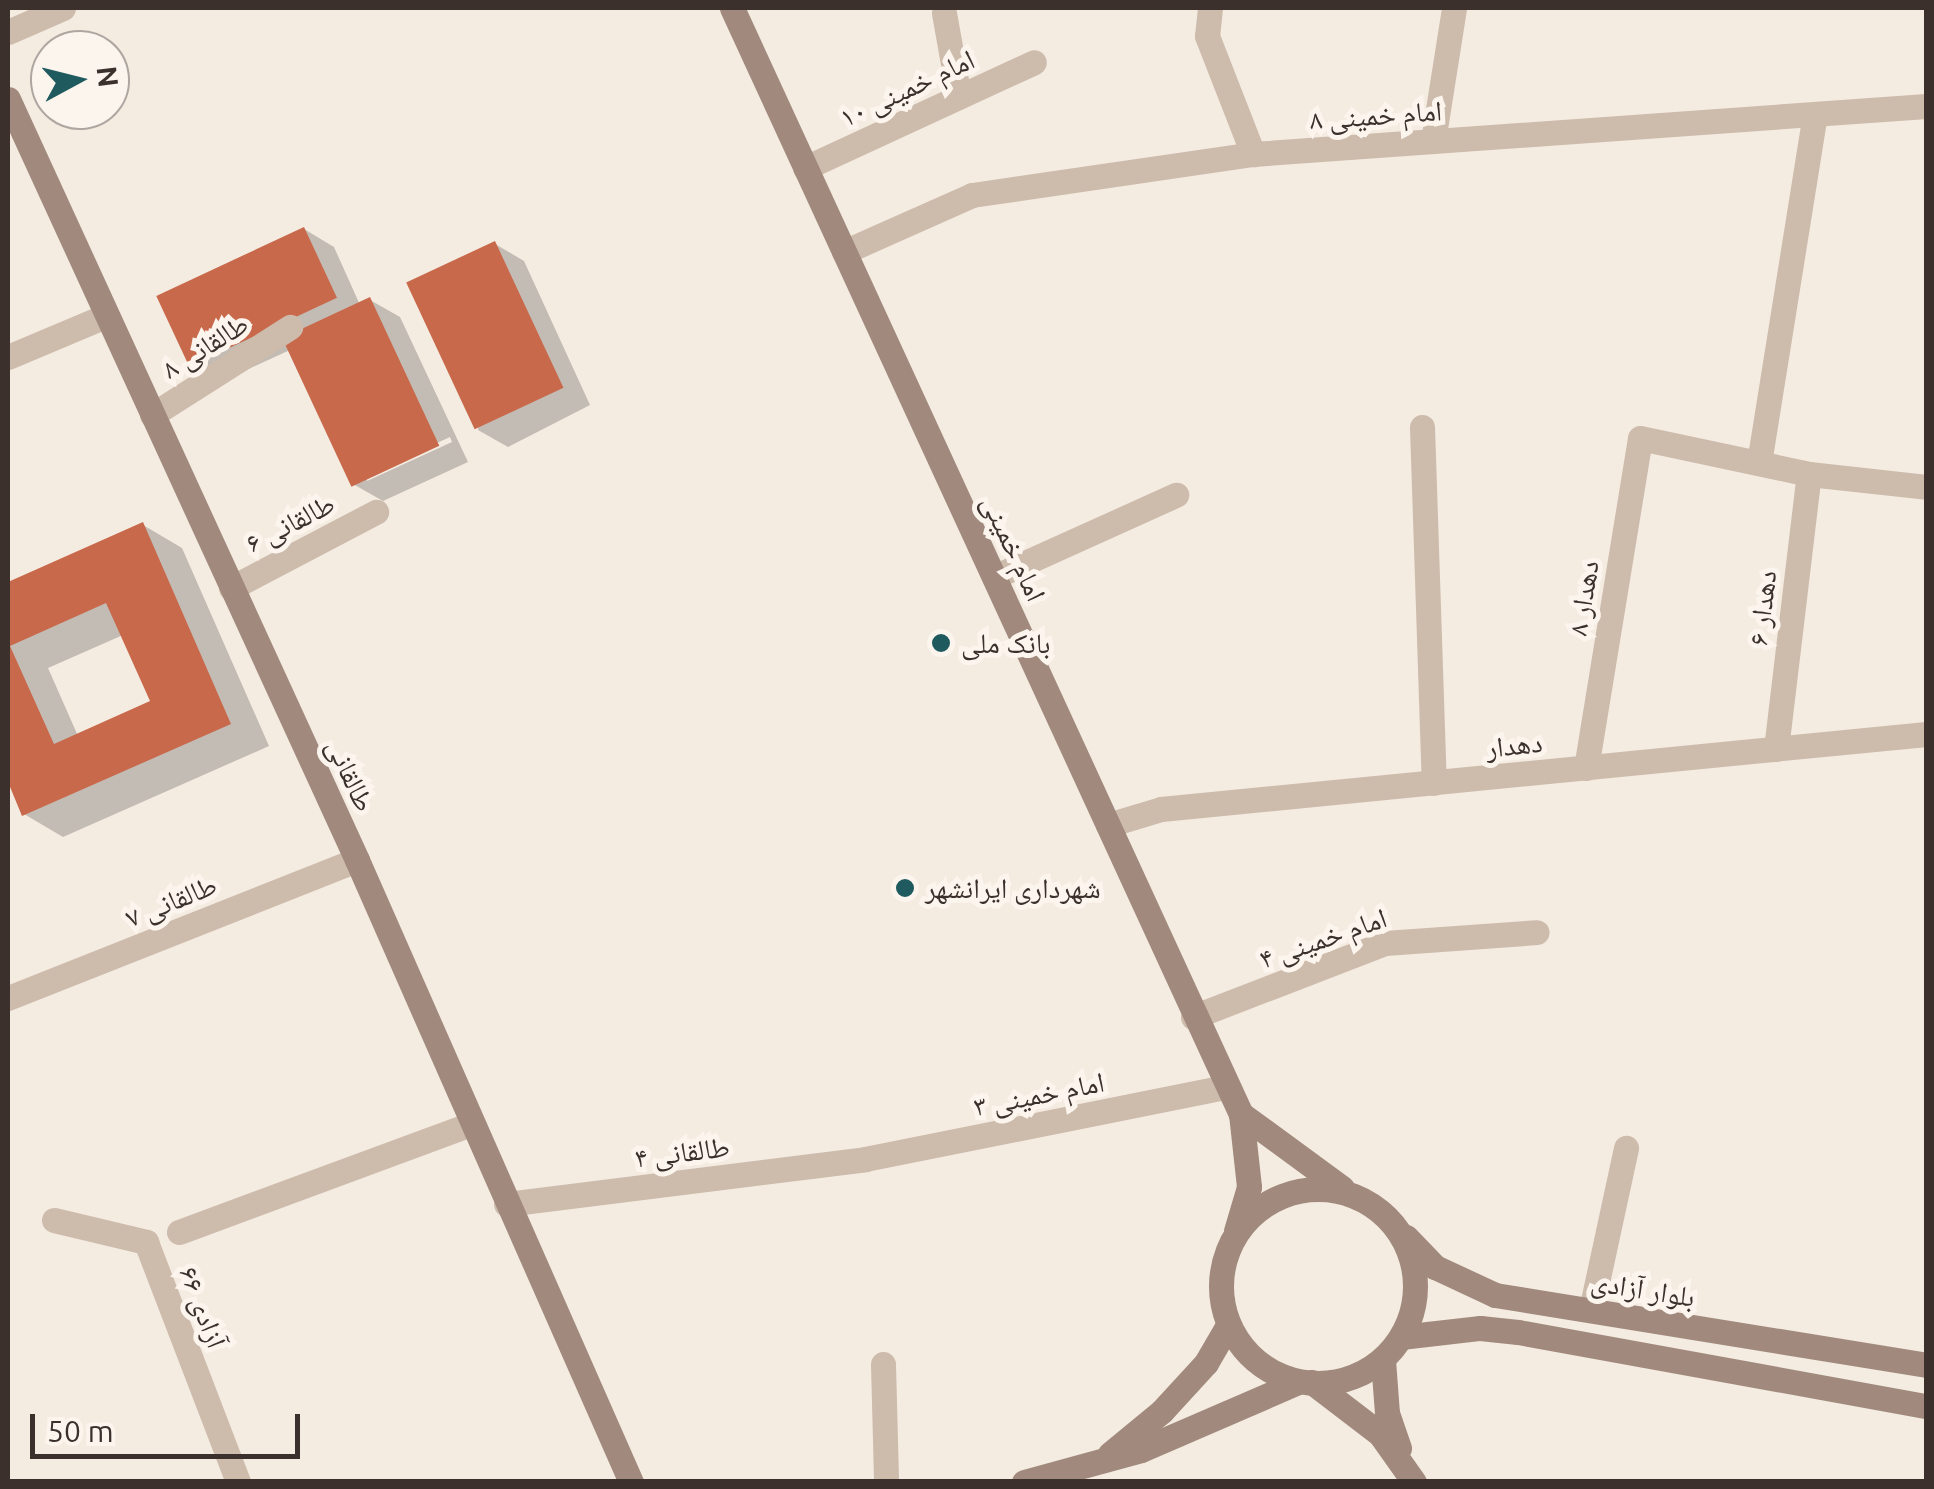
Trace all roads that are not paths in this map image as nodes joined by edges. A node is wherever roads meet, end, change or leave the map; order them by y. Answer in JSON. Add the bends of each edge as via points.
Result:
{"nodes":[{"id":1,"x":62,"y":8,"type":"edge"},
{"id":2,"x":732,"y":8,"type":"edge"},
{"id":3,"x":1210,"y":8,"type":"edge"},
{"id":4,"x":1454,"y":8,"type":"edge"},
{"id":5,"x":944,"y":14,"type":"dead end"},
{"id":6,"x":8,"y":32,"type":"edge"},
{"id":7,"x":1034,"y":62,"type":"dead end"},
{"id":8,"x":959,"y":96,"type":"junction"},
{"id":9,"x":8,"y":98,"type":"edge"},
{"id":10,"x":1926,"y":106,"type":"edge"},
{"id":11,"x":1814,"y":114,"type":"junction"},
{"id":12,"x":1433,"y":141,"type":"junction"},
{"id":13,"x":1253,"y":154,"type":"junction"},
{"id":14,"x":806,"y":168,"type":"junction"},
{"id":15,"x":844,"y":252,"type":"junction"},
{"id":16,"x":106,"y":316,"type":"junction"},
{"id":17,"x":290,"y":327,"type":"dead end"},
{"id":18,"x":8,"y":357,"type":"edge"},
{"id":19,"x":152,"y":415,"type":"junction"},
{"id":20,"x":1422,"y":427,"type":"dead end"},
{"id":21,"x":1759,"y":464,"type":"junction"},
{"id":22,"x":1809,"y":474,"type":"junction"},
{"id":23,"x":1926,"y":487,"type":"edge"},
{"id":24,"x":1176,"y":495,"type":"dead end"},
{"id":25,"x":376,"y":512,"type":"dead end"},
{"id":26,"x":994,"y":577,"type":"junction"},
{"id":27,"x":231,"y":588,"type":"junction"},
{"id":28,"x":1926,"y":734,"type":"edge"},
{"id":29,"x":1776,"y":749,"type":"junction"},
{"id":30,"x":1586,"y":768,"type":"junction"},
{"id":31,"x":1434,"y":783,"type":"junction"},
{"id":32,"x":1108,"y":825,"type":"junction"},
{"id":33,"x":357,"y":860,"type":"junction"},
{"id":34,"x":1537,"y":932,"type":"dead end"},
{"id":35,"x":8,"y":998,"type":"edge"},
{"id":36,"x":1194,"y":1018,"type":"junction"},
{"id":37,"x":1226,"y":1087,"type":"junction"},
{"id":38,"x":1242,"y":1114,"type":"junction"},
{"id":39,"x":471,"y":1124,"type":"junction"},
{"id":40,"x":1626,"y":1148,"type":"dead end"},
{"id":41,"x":865,"y":1160,"type":"joint"},
{"id":42,"x":1351,"y":1193,"type":"junction"},
{"id":43,"x":506,"y":1204,"type":"junction"},
{"id":44,"x":1379,"y":1209,"type":"junction"},
{"id":45,"x":54,"y":1220,"type":"dead end"},
{"id":46,"x":1236,"y":1231,"type":"junction"},
{"id":47,"x":180,"y":1232,"type":"dead end"},
{"id":48,"x":1590,"y":1310,"type":"junction"},
{"id":49,"x":1228,"y":1325,"type":"junction"},
{"id":50,"x":1401,"y":1338,"type":"junction"},
{"id":51,"x":1383,"y":1360,"type":"junction"},
{"id":52,"x":883,"y":1364,"type":"dead end"},
{"id":53,"x":1926,"y":1365,"type":"edge"},
{"id":54,"x":1305,"y":1382,"type":"junction"},
{"id":55,"x":1926,"y":1406,"type":"edge"},
{"id":56,"x":1102,"y":1460,"type":"junction"},
{"id":57,"x":1412,"y":1476,"type":"edge"},
{"id":58,"x":238,"y":1482,"type":"edge"},
{"id":59,"x":632,"y":1482,"type":"edge"},
{"id":60,"x":886,"y":1482,"type":"edge"},
{"id":61,"x":1024,"y":1482,"type":"edge"}],
"edges":[{"from":1,"to":6,"type":"street"},
{"from":2,"to":14,"type":"main road","name":"امام خمینی"},
{"from":3,"to":13,"type":"street","via":[[1207,36]]},
{"from":4,"to":12,"type":"street"},
{"from":5,"to":8,"type":"street"},
{"from":7,"to":8,"type":"street","name":"امام خمینی ۱۰"},
{"from":8,"to":14,"type":"street","name":"امام خمینی ۱۰"},
{"from":9,"to":16,"type":"main road","name":"طالقانی"},
{"from":10,"to":11,"type":"street","name":"امام خمینی ۸"},
{"from":11,"to":12,"type":"street","name":"امام خمینی ۸"},
{"from":11,"to":21,"type":"street"},
{"from":12,"to":13,"type":"street","name":"امام خمینی ۸"},
{"from":13,"to":15,"type":"street","name":"امام خمینی ۸","via":[[972,194]]},
{"from":14,"to":15,"type":"main road","name":"امام خمینی"},
{"from":15,"to":26,"type":"main road","name":"امام خمینی"},
{"from":16,"to":18,"type":"street"},
{"from":16,"to":19,"type":"main road","name":"طالقانی"},
{"from":17,"to":19,"type":"street","name":"طالقانی ۸"},
{"from":19,"to":27,"type":"main road","name":"طالقانی"},
{"from":20,"to":31,"type":"street"},
{"from":21,"to":22,"type":"street"},
{"from":21,"to":30,"type":"street","name":"دهدار ۸","via":[[1640,438]]},
{"from":22,"to":23,"type":"street"},
{"from":22,"to":29,"type":"street","name":"دهدار ۶"},
{"from":24,"to":26,"type":"street"},
{"from":25,"to":27,"type":"street","name":"طالقانی ۶"},
{"from":26,"to":32,"type":"main road","name":"امام خمینی"},
{"from":27,"to":33,"type":"main road","name":"طالقانی"},
{"from":28,"to":29,"type":"street","name":"دهدار"},
{"from":29,"to":30,"type":"street","name":"دهدار"},
{"from":30,"to":31,"type":"street","name":"دهدار"},
{"from":31,"to":32,"type":"street","name":"دهدار","via":[[1160,809]]},
{"from":32,"to":36,"type":"main road","name":"امام خمینی"},
{"from":33,"to":35,"type":"street","name":"طالقانی ۷"},
{"from":33,"to":39,"type":"main road","name":"طالقانی"},
{"from":34,"to":36,"type":"street","name":"امام خمینی ۴","via":[[1385,943]]},
{"from":36,"to":37,"type":"main road","name":"امام خمینی"},
{"from":37,"to":38,"type":"main road","name":"امام خمینی"},
{"from":37,"to":41,"type":"street","name":"امام خمینی ۳"},
{"from":38,"to":42,"type":"main road","via":[[1280,1149]]},
{"from":38,"to":46,"type":"main road","name":"امام خمینی","via":[[1249,1186]]},
{"from":39,"to":43,"type":"main road","name":"طالقانی"},
{"from":39,"to":47,"type":"street"},
{"from":40,"to":48,"type":"street"},
{"from":41,"to":43,"type":"street","name":"طالقانی ۴"},
{"from":42,"to":44,"type":"main road"},
{"from":42,"to":46,"type":"main road","via":[[1319,1187],[1287,1192]]},
{"from":43,"to":59,"type":"main road","name":"طالقانی"},
{"from":44,"to":48,"type":"main road","name":"بلوار آزادی","via":[[1450,1274],[1496,1295]]},
{"from":44,"to":50,"type":"main road","via":[[1398,1230],[1414,1270],[1412,1312]]},
{"from":45,"to":58,"type":"street","name":"آزادی ۶۶","via":[[146,1242]]},
{"from":46,"to":49,"type":"main road","via":[[1223,1261]]},
{"from":48,"to":53,"type":"main road","name":"بلوار آزادی"},
{"from":49,"to":54,"type":"main road","via":[[1246,1352]]},
{"from":49,"to":56,"type":"main road","via":[[1206,1363],[1162,1411]]},
{"from":50,"to":51,"type":"main road"},
{"from":50,"to":55,"type":"main road","via":[[1480,1328],[1518,1332]]},
{"from":51,"to":54,"type":"main road","via":[[1358,1376]]},
{"from":51,"to":57,"type":"main road","via":[[1387,1414]]},
{"from":52,"to":60,"type":"street"},
{"from":54,"to":56,"type":"main road"},
{"from":54,"to":57,"type":"main road","via":[[1360,1415]]},
{"from":56,"to":61,"type":"main road"}]}
